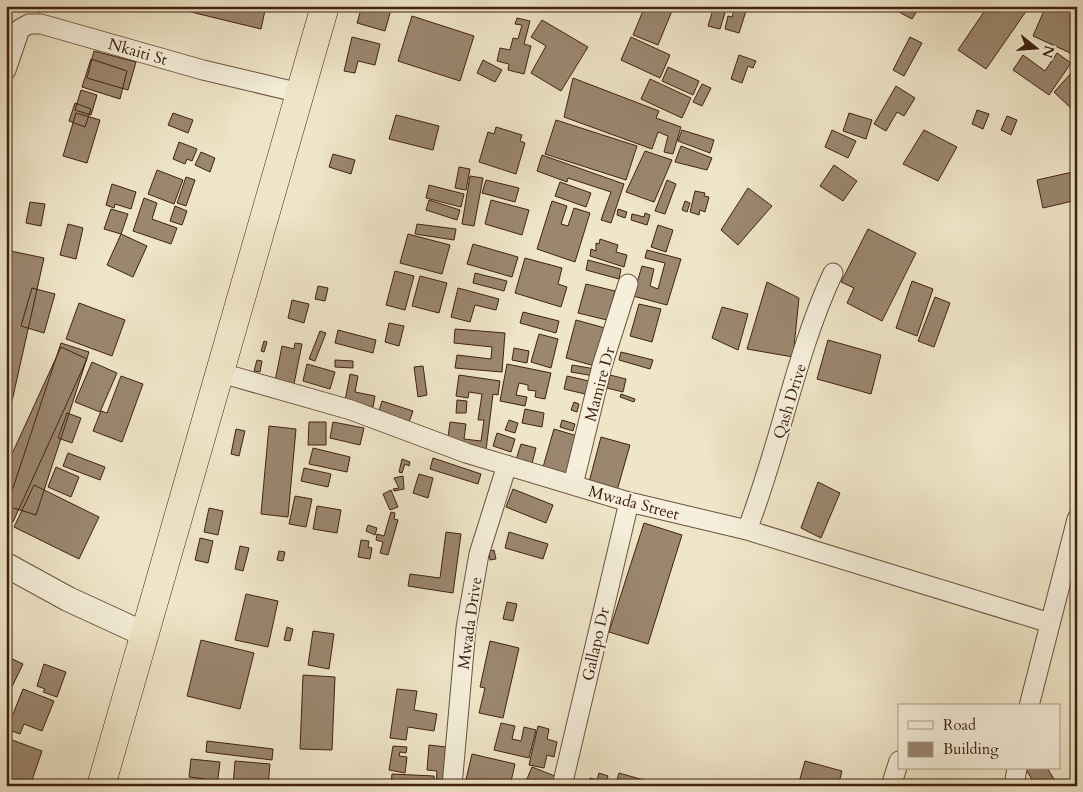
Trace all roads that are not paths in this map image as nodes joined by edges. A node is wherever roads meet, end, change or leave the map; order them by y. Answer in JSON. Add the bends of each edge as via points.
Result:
{"nodes":[{"id":1,"x":325,"y":6,"type":"edge"},
{"id":2,"x":6,"y":70,"type":"edge"},
{"id":3,"x":300,"y":93,"type":"junction"},
{"id":4,"x":833,"y":274,"type":"dead end"},
{"id":5,"x":628,"y":284,"type":"dead end"},
{"id":6,"x":221,"y":373,"type":"junction"},
{"id":7,"x":507,"y":465,"type":"junction"},
{"id":8,"x":573,"y":485,"type":"junction"},
{"id":9,"x":629,"y":502,"type":"junction"},
{"id":10,"x":1077,"y":519,"type":"edge"},
{"id":11,"x":747,"y":530,"type":"junction"},
{"id":12,"x":6,"y":565,"type":"edge"},
{"id":13,"x":1050,"y":623,"type":"junction"},
{"id":14,"x":144,"y":634,"type":"junction"},
{"id":15,"x":1030,"y":704,"type":"edge"},
{"id":16,"x":898,"y":764,"type":"edge"},
{"id":17,"x":101,"y":786,"type":"edge"},
{"id":18,"x":452,"y":786,"type":"edge"},
{"id":19,"x":562,"y":786,"type":"edge"},
{"id":20,"x":891,"y":786,"type":"edge"}],
"edges":[{"from":1,"to":3,"type":"highway"},
{"from":2,"to":3,"type":"street","name":"Nkaiti St","via":[[20,29],[29,24],[41,24],[203,70]]},
{"from":3,"to":6,"type":"highway"},
{"from":4,"to":11,"type":"street","name":"Qash Drive","via":[[818,306]]},
{"from":5,"to":8,"type":"street","name":"Mamire Dr","via":[[602,366]]},
{"from":6,"to":7,"type":"street","name":"Mwada Street","via":[[351,410]]},
{"from":6,"to":14,"type":"highway"},
{"from":7,"to":8,"type":"street","name":"Mwada Street"},
{"from":7,"to":18,"type":"street","name":"Mwada Drive","via":[[479,554],[466,628]]},
{"from":8,"to":9,"type":"street","name":"Mwada Street"},
{"from":9,"to":11,"type":"street","name":"Mwada Street"},
{"from":9,"to":19,"type":"street","name":"Gallapo Dr"},
{"from":10,"to":13,"type":"street"},
{"from":11,"to":13,"type":"street","name":"Mwada Street"},
{"from":12,"to":14,"type":"street","via":[[68,599]]},
{"from":13,"to":15,"type":"street"},
{"from":14,"to":17,"type":"highway"},
{"from":16,"to":20,"type":"street"}]}
